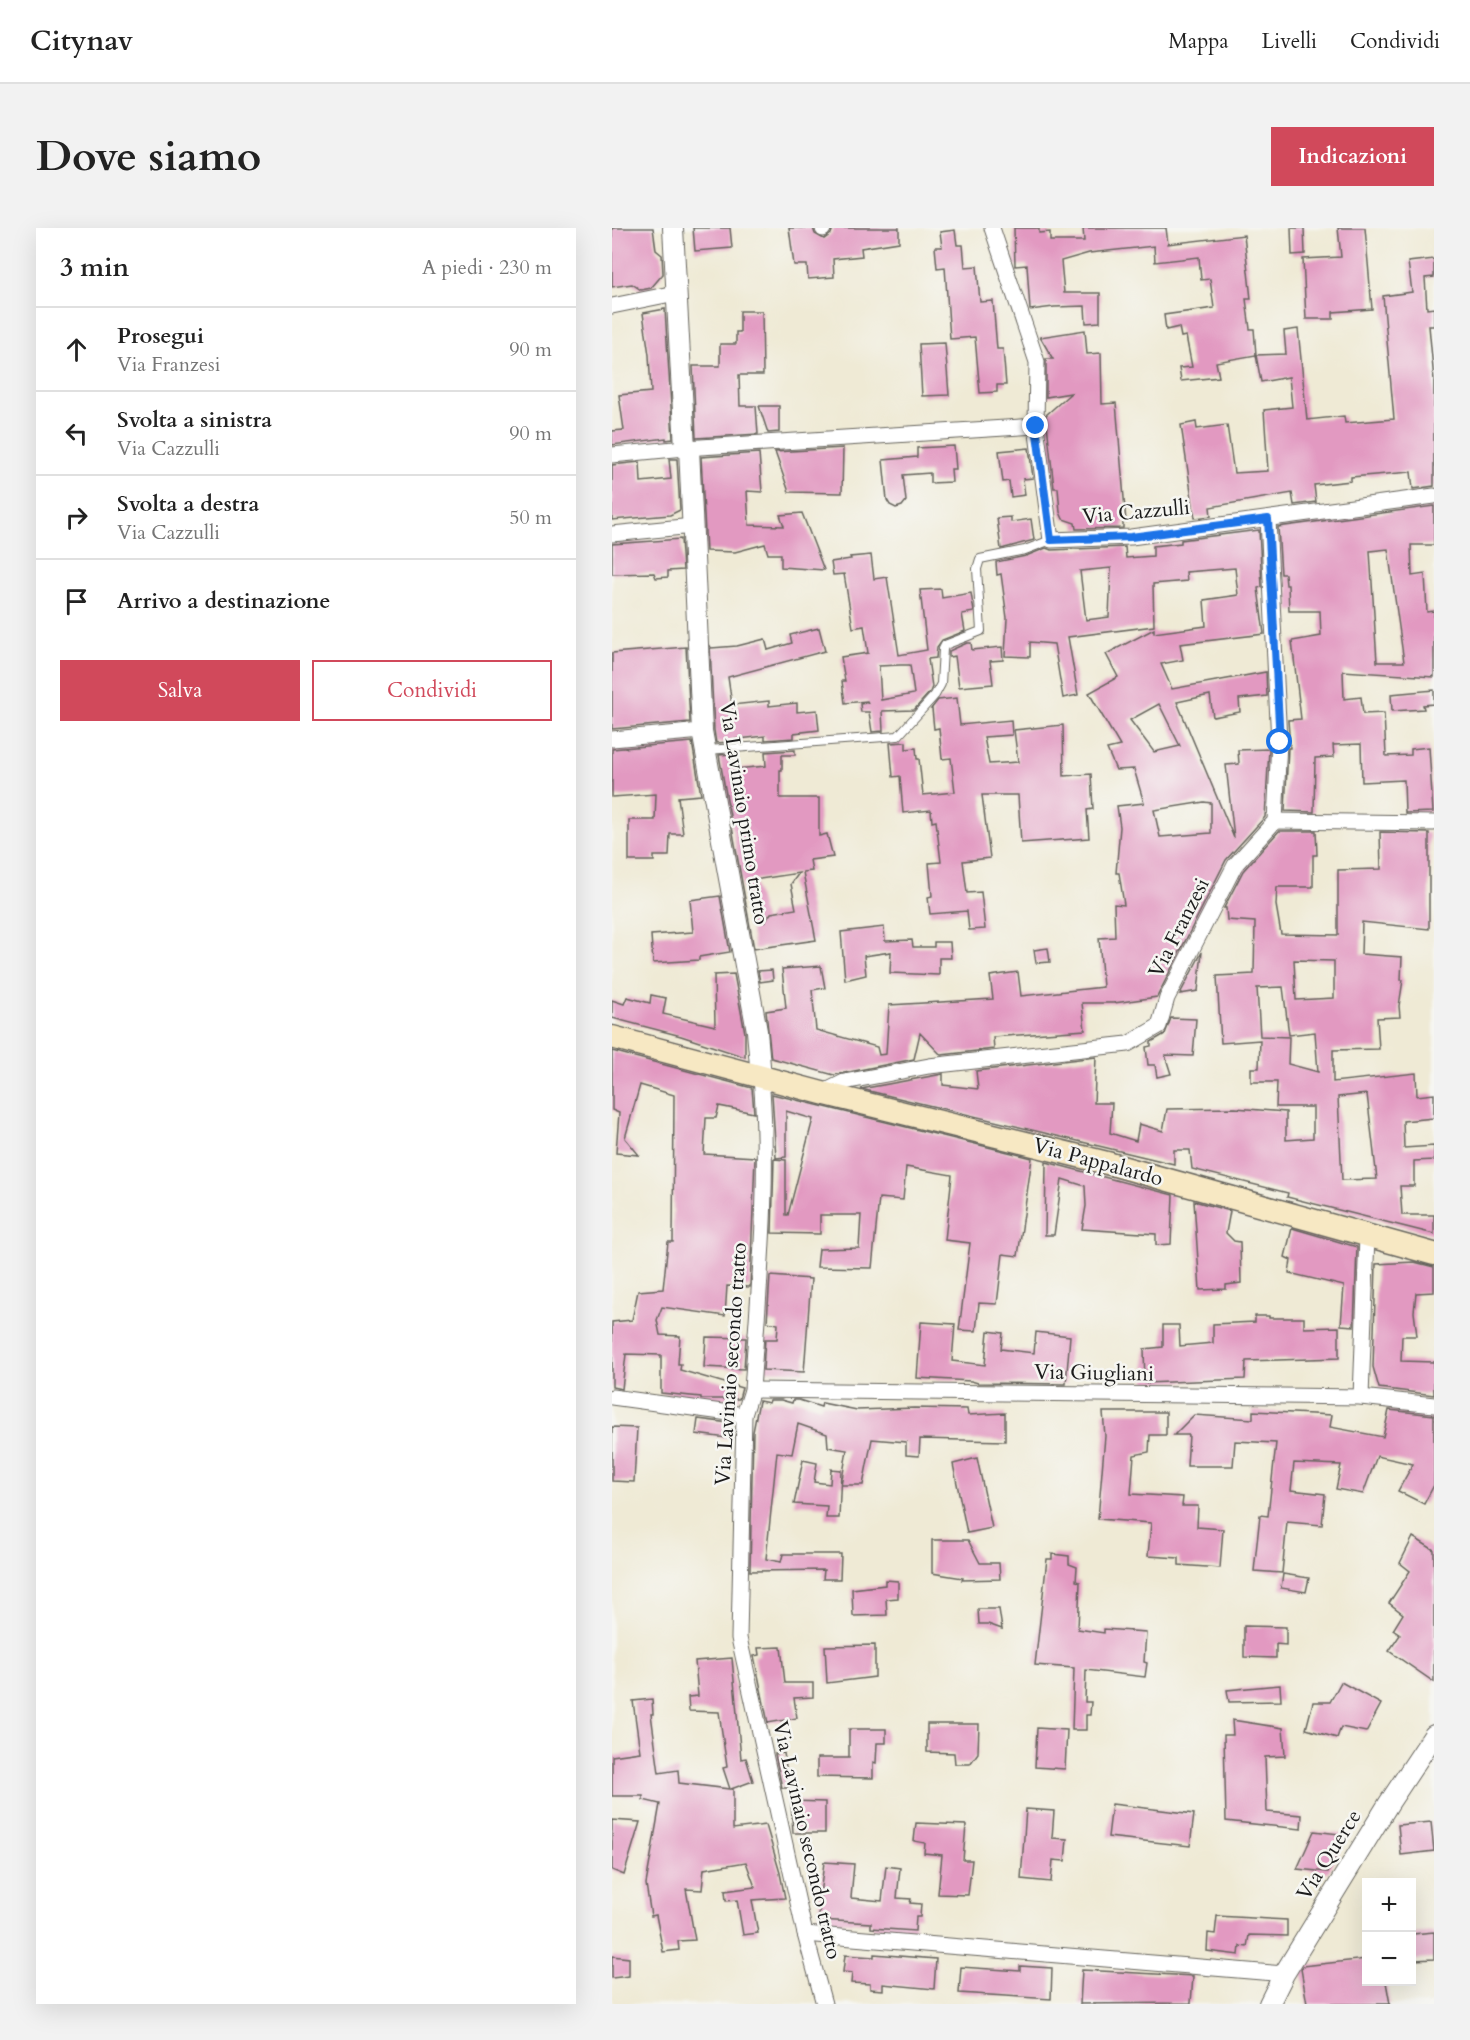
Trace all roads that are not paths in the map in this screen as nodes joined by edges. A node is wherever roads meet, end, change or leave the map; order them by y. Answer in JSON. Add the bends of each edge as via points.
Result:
{"nodes":[{"id":1,"x":673,"y":228,"type":"edge"},
{"id":2,"x":992,"y":228,"type":"edge"},
{"id":3,"x":676,"y":293,"type":"junction"},
{"id":4,"x":612,"y":306,"type":"edge"},
{"id":5,"x":1036,"y":426,"type":"junction"},
{"id":6,"x":687,"y":448,"type":"junction"},
{"id":7,"x":612,"y":456,"type":"edge"},
{"id":8,"x":1434,"y":496,"type":"edge"},
{"id":9,"x":1268,"y":519,"type":"junction"},
{"id":10,"x":693,"y":526,"type":"junction"},
{"id":11,"x":612,"y":534,"type":"edge"},
{"id":12,"x":1051,"y":540,"type":"junction"},
{"id":13,"x":612,"y":739,"type":"edge"},
{"id":14,"x":704,"y":740,"type":"junction"},
{"id":15,"x":1275,"y":821,"type":"junction"},
{"id":16,"x":1434,"y":823,"type":"edge"},
{"id":17,"x":612,"y":1037,"type":"edge"},
{"id":18,"x":761,"y":1077,"type":"junction"},
{"id":19,"x":822,"y":1093,"type":"junction"},
{"id":20,"x":1367,"y":1236,"type":"junction"},
{"id":21,"x":1434,"y":1254,"type":"edge"},
{"id":22,"x":752,"y":1390,"type":"junction"},
{"id":23,"x":612,"y":1397,"type":"edge"},
{"id":24,"x":1360,"y":1397,"type":"junction"},
{"id":25,"x":1434,"y":1405,"type":"edge"},
{"id":26,"x":744,"y":1415,"type":"junction"},
{"id":27,"x":1434,"y":1735,"type":"edge"},
{"id":28,"x":805,"y":1934,"type":"junction"},
{"id":29,"x":1284,"y":1974,"type":"junction"},
{"id":30,"x":824,"y":2004,"type":"edge"},
{"id":31,"x":1269,"y":2004,"type":"edge"}],
"edges":[{"from":1,"to":3,"type":"street","name":"Via Lavinaio primo tratto"},
{"from":2,"to":5,"type":"street","via":[[1037,362]]},
{"from":3,"to":4,"type":"street"},
{"from":3,"to":6,"type":"street","name":"Via Lavinaio primo tratto"},
{"from":5,"to":6,"type":"street"},
{"from":5,"to":12,"type":"street"},
{"from":6,"to":7,"type":"street"},
{"from":6,"to":10,"type":"street","name":"Via Lavinaio primo tratto"},
{"from":8,"to":9,"type":"street","name":"Via Cazzulli"},
{"from":9,"to":12,"type":"street","name":"Via Cazzulli","via":[[1131,537]]},
{"from":9,"to":15,"type":"street","via":[[1280,742]]},
{"from":10,"to":11,"type":"street"},
{"from":10,"to":14,"type":"street","name":"Via Lavinaio primo tratto"},
{"from":12,"to":14,"type":"lane","via":[[980,559],[977,569],[981,631],[945,645],[941,684],[898,736]]},
{"from":13,"to":14,"type":"street"},
{"from":14,"to":18,"type":"street","name":"Via Lavinaio primo tratto","via":[[757,1031]]},
{"from":15,"to":16,"type":"street"},
{"from":15,"to":19,"type":"street","name":"Via Franzesi","via":[[1234,865],[1167,998],[1159,1026],[1128,1044],[929,1066],[844,1082]]},
{"from":17,"to":18,"type":"main road","name":"Via Pappalardo"},
{"from":18,"to":19,"type":"main road","name":"Via Pappalardo"},
{"from":18,"to":22,"type":"street","name":"Via Lavinaio secondo tratto","via":[[765,1126],[763,1216]]},
{"from":19,"to":20,"type":"main road","name":"Via Pappalardo","via":[[1112,1164]]},
{"from":20,"to":21,"type":"main road","name":"Via Pappalardo"},
{"from":20,"to":24,"type":"street"},
{"from":22,"to":24,"type":"street","name":"Via Giugliani"},
{"from":22,"to":26,"type":"street","name":"Via Lavinaio secondo tratto"},
{"from":23,"to":26,"type":"street"},
{"from":24,"to":25,"type":"street","name":"Via Giugliani"},
{"from":26,"to":28,"type":"street","name":"Via Lavinaio secondo tratto","via":[[739,1638]]},
{"from":27,"to":29,"type":"street","name":"Via Querce"},
{"from":28,"to":29,"type":"street"},
{"from":28,"to":30,"type":"street","name":"Via Lavinaio secondo tratto"},
{"from":29,"to":31,"type":"street","name":"Via Querce"}]}
